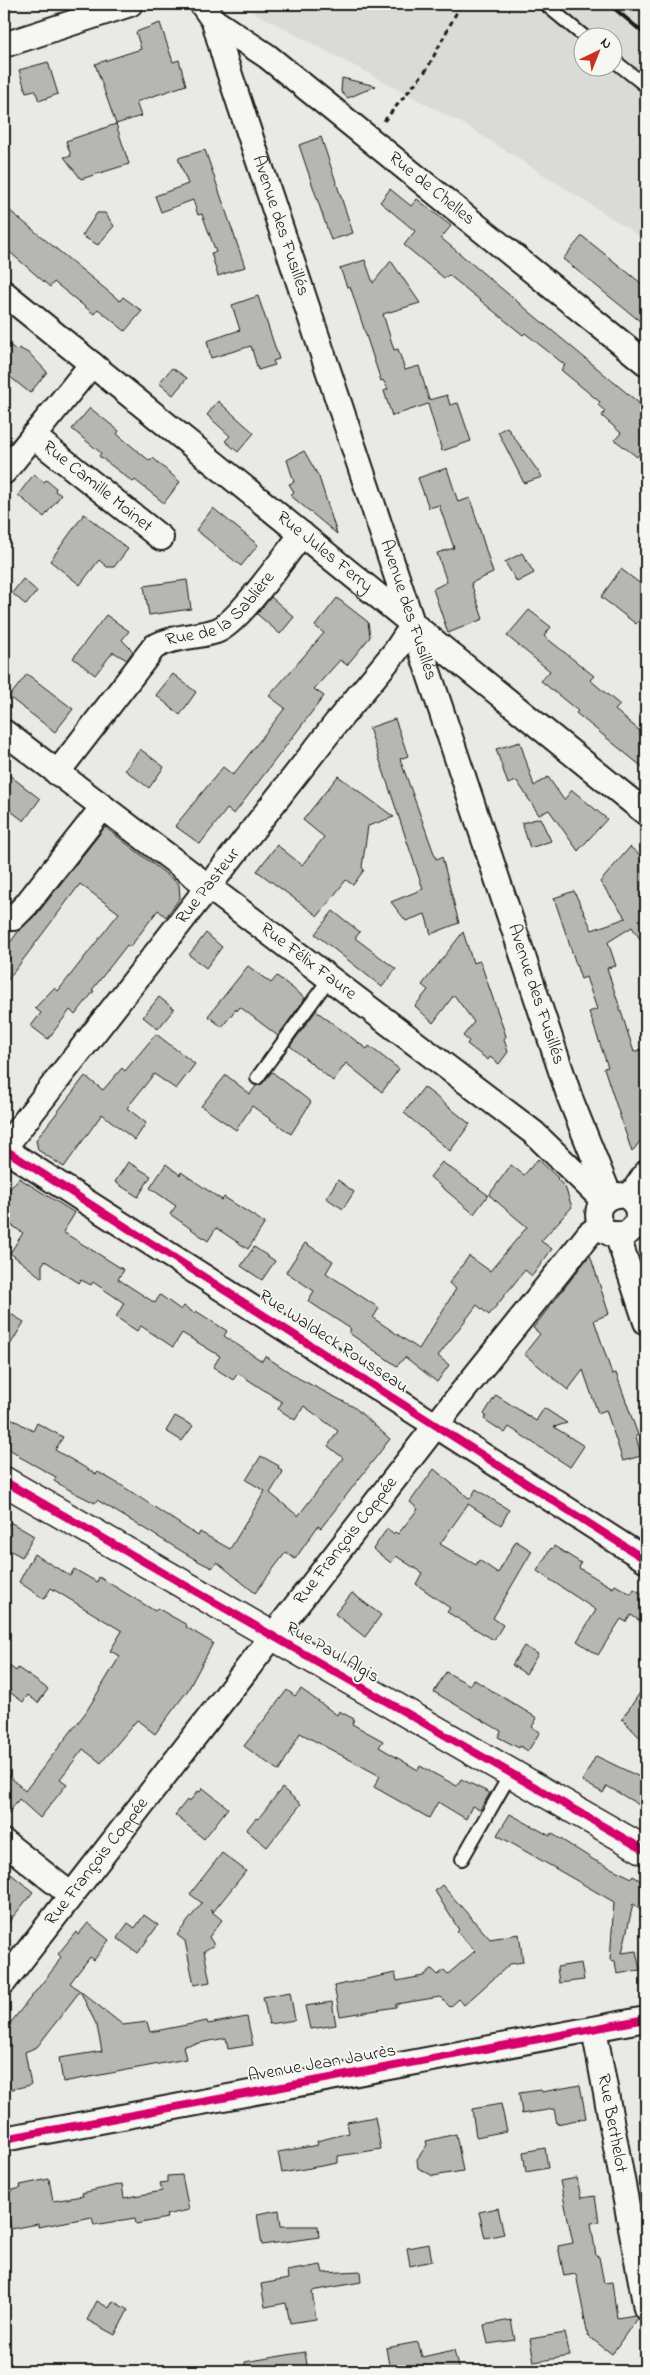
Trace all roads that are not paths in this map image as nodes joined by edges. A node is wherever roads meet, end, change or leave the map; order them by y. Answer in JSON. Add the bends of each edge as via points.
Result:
{"nodes":[{"id":1,"x":130,"y":4,"type":"edge"},
{"id":2,"x":545,"y":4,"type":"edge"},
{"id":3,"x":208,"y":12,"type":"edge"},
{"id":4,"x":574,"y":28,"type":"edge"},
{"id":5,"x":4,"y":45,"type":"edge"},
{"id":6,"x":622,"y":67,"type":"edge"},
{"id":7,"x":646,"y":86,"type":"edge"},
{"id":8,"x":4,"y":293,"type":"edge"},
{"id":9,"x":646,"y":363,"type":"edge"},
{"id":10,"x":92,"y":364,"type":"junction"},
{"id":11,"x":33,"y":436,"type":"junction"},
{"id":12,"x":4,"y":472,"type":"edge"},
{"id":13,"x":302,"y":534,"type":"junction"},
{"id":14,"x":161,"y":538,"type":"dead end"},
{"id":15,"x":412,"y":625,"type":"junction"},
{"id":16,"x":4,"y":732,"type":"edge"},
{"id":17,"x":58,"y":773,"type":"junction"},
{"id":18,"x":102,"y":807,"type":"junction"},
{"id":19,"x":646,"y":813,"type":"edge"},
{"id":20,"x":208,"y":888,"type":"junction"},
{"id":21,"x":4,"y":917,"type":"edge"},
{"id":22,"x":330,"y":979,"type":"junction"},
{"id":23,"x":257,"y":1078,"type":"dead end"},
{"id":24,"x":4,"y":1149,"type":"edge"},
{"id":25,"x":646,"y":1173,"type":"edge"},
{"id":26,"x":625,"y":1207,"type":"edge"},
{"id":27,"x":609,"y":1230,"type":"junction"},
{"id":28,"x":646,"y":1322,"type":"edge"},
{"id":29,"x":436,"y":1426,"type":"junction"},
{"id":30,"x":4,"y":1482,"type":"edge"},
{"id":31,"x":646,"y":1560,"type":"edge"},
{"id":32,"x":273,"y":1636,"type":"junction"},
{"id":33,"x":511,"y":1773,"type":"junction"},
{"id":34,"x":4,"y":1842,"type":"edge"},
{"id":35,"x":646,"y":1850,"type":"edge"},
{"id":36,"x":462,"y":1859,"type":"dead end"},
{"id":37,"x":71,"y":1895,"type":"junction"},
{"id":38,"x":4,"y":1982,"type":"edge"},
{"id":39,"x":646,"y":2019,"type":"edge"},
{"id":40,"x":594,"y":2029,"type":"junction"},
{"id":41,"x":4,"y":2139,"type":"edge"},
{"id":42,"x":646,"y":2308,"type":"edge"}],
"edges":[{"from":1,"to":5,"type":"street"},
{"from":2,"to":4,"type":"lane"},
{"from":3,"to":9,"type":"street","name":"Rue de Chelles","via":[[267,56]]},
{"from":3,"to":15,"type":"street","name":"Avenue des Fusillés"},
{"from":6,"to":7,"type":"lane"},
{"from":8,"to":10,"type":"street","name":"Rue Jules Ferry"},
{"from":10,"to":11,"type":"street"},
{"from":10,"to":13,"type":"street","name":"Rue Jules Ferry"},
{"from":11,"to":12,"type":"street"},
{"from":11,"to":14,"type":"street","name":"Rue Camille Moinet"},
{"from":13,"to":15,"type":"street","name":"Rue Jules Ferry"},
{"from":13,"to":17,"type":"street","name":"Rue de la Sablière","via":[[234,620],[218,631],[169,639],[154,647]]},
{"from":15,"to":19,"type":"street","name":"Rue Jules Ferry"},
{"from":15,"to":20,"type":"street","name":"Rue Pasteur","via":[[395,652]]},
{"from":15,"to":26,"type":"street","name":"Avenue des Fusillés","via":[[567,1089]]},
{"from":16,"to":17,"type":"street","name":"Rue Félix Faure"},
{"from":17,"to":18,"type":"street","name":"Rue Félix Faure"},
{"from":18,"to":20,"type":"street","name":"Rue Félix Faure"},
{"from":18,"to":21,"type":"street","via":[[26,905],[13,918]]},
{"from":20,"to":22,"type":"street","name":"Rue Félix Faure"},
{"from":20,"to":24,"type":"street","name":"Rue Pasteur"},
{"from":22,"to":23,"type":"lane"},
{"from":22,"to":26,"type":"street","name":"Rue Félix Faure","via":[[534,1133]]},
{"from":24,"to":29,"type":"street","name":"Rue Waldeck Rousseau"},
{"from":25,"to":26,"type":"street"},
{"from":26,"to":27,"type":"street","name":"Rue François Coppée","via":[[633,1227],[629,1231]]},
{"from":26,"to":27,"type":"street","via":[[598,1212]]},
{"from":27,"to":28,"type":"street"},
{"from":27,"to":29,"type":"street","name":"Rue François Coppée","via":[[589,1234]]},
{"from":29,"to":31,"type":"street","name":"Rue Waldeck Rousseau"},
{"from":29,"to":32,"type":"street","name":"Rue François Coppée"},
{"from":30,"to":32,"type":"street","name":"Rue Paul Algis"},
{"from":32,"to":33,"type":"street","name":"Rue Paul Algis"},
{"from":32,"to":37,"type":"street","name":"Rue François Coppée"},
{"from":33,"to":35,"type":"street","name":"Rue Paul Algis"},
{"from":33,"to":36,"type":"lane"},
{"from":34,"to":37,"type":"street"},
{"from":37,"to":38,"type":"street","name":"Rue François Coppée"},
{"from":39,"to":40,"type":"street","name":"Avenue Jean Jaurès"},
{"from":40,"to":41,"type":"street","name":"Avenue Jean Jaurès"},
{"from":40,"to":42,"type":"street","name":"Rue Berthelot"}]}
